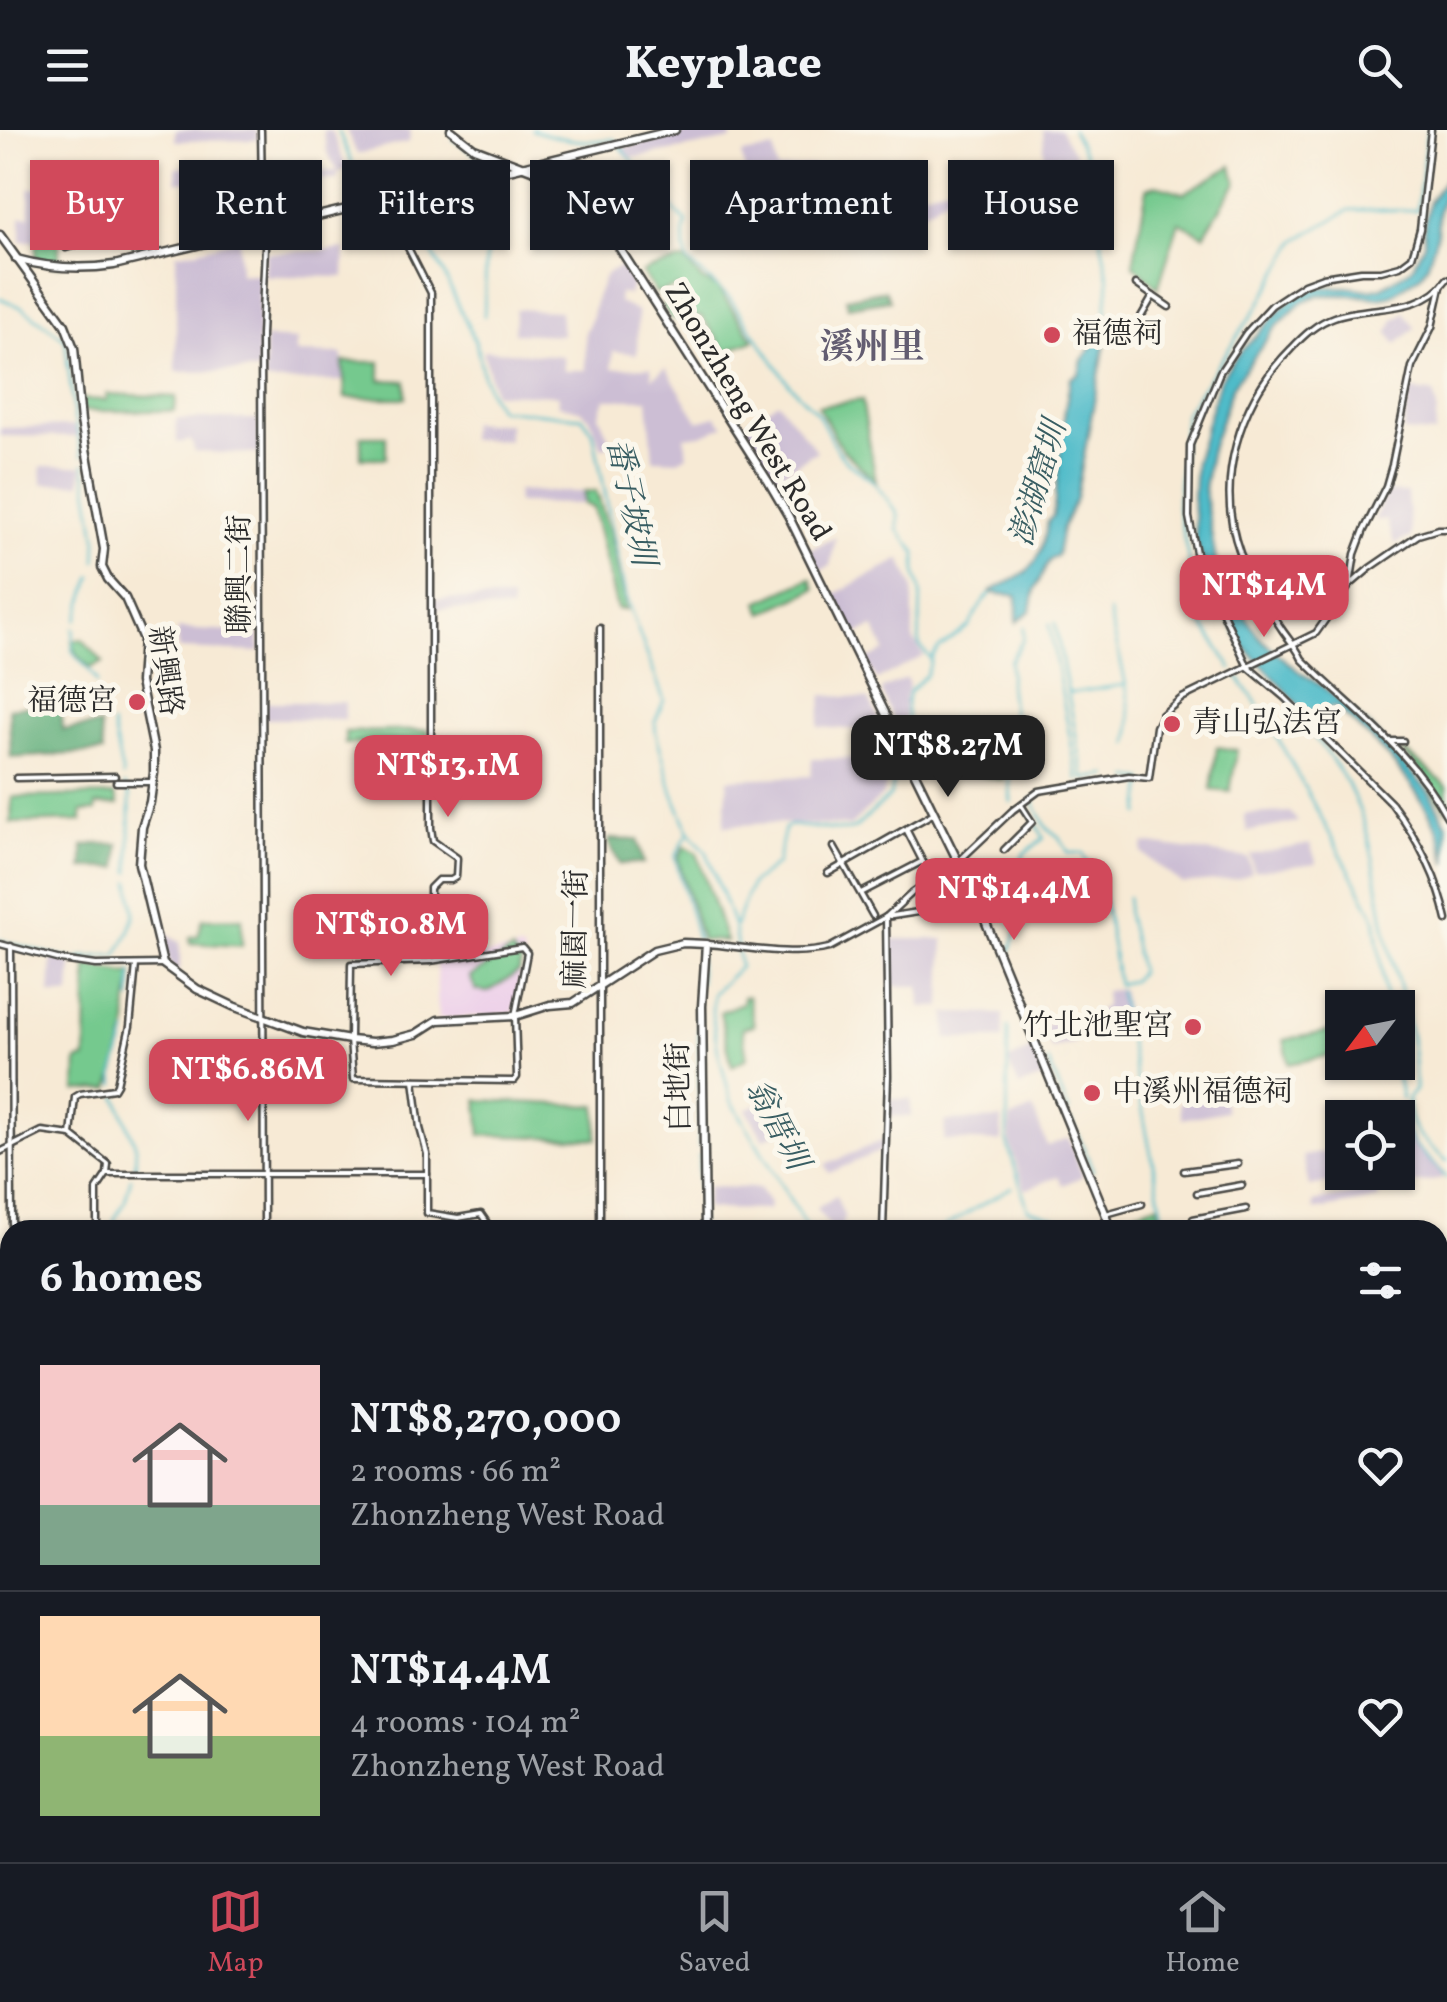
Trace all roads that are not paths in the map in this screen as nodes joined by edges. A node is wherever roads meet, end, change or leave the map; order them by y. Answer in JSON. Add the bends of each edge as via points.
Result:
{"nodes":[{"id":1,"x":262,"y":130,"type":"edge"},
{"id":2,"x":450,"y":130,"type":"edge"},
{"id":3,"x":675,"y":130,"type":"edge"},
{"id":4,"x":1431,"y":130,"type":"edge"},
{"id":5,"x":262,"y":160,"type":"edge"},
{"id":6,"x":524,"y":167,"type":"junction"},
{"id":7,"x":510,"y":170,"type":"edge"},
{"id":8,"x":0,"y":235,"type":"edge"},
{"id":9,"x":179,"y":249,"type":"edge"},
{"id":10,"x":266,"y":250,"type":"edge"},
{"id":11,"x":409,"y":250,"type":"edge"},
{"id":12,"x":16,"y":260,"type":"junction"},
{"id":13,"x":1447,"y":279,"type":"edge"},
{"id":14,"x":1136,"y":284,"type":"dead end"},
{"id":15,"x":1441,"y":287,"type":"junction"},
{"id":16,"x":1153,"y":296,"type":"junction"},
{"id":17,"x":1170,"y":307,"type":"dead end"},
{"id":18,"x":1131,"y":334,"type":"dead end"},
{"id":19,"x":1447,"y":529,"type":"edge"},
{"id":20,"x":1350,"y":585,"type":"junction"},
{"id":21,"x":600,"y":628,"type":"dead end"},
{"id":22,"x":1295,"y":644,"type":"junction"},
{"id":23,"x":1248,"y":667,"type":"junction"},
{"id":24,"x":1391,"y":741,"type":"junction"},
{"id":25,"x":1403,"y":741,"type":"dead end"},
{"id":26,"x":16,"y":778,"type":"dead end"},
{"id":27,"x":154,"y":782,"type":"junction"},
{"id":28,"x":1021,"y":805,"type":"junction"},
{"id":29,"x":934,"y":813,"type":"junction"},
{"id":30,"x":1447,"y":818,"type":"edge"},
{"id":31,"x":906,"y":830,"type":"junction"},
{"id":32,"x":834,"y":848,"type":"dead end"},
{"id":33,"x":1004,"y":850,"type":"dead end"},
{"id":34,"x":921,"y":862,"type":"junction"},
{"id":35,"x":958,"y":862,"type":"junction"},
{"id":36,"x":844,"y":864,"type":"junction"},
{"id":37,"x":828,"y":873,"type":"dead end"},
{"id":38,"x":930,"y":876,"type":"dead end"},
{"id":39,"x":860,"y":893,"type":"junction"},
{"id":40,"x":975,"y":896,"type":"junction"},
{"id":41,"x":873,"y":916,"type":"dead end"},
{"id":42,"x":886,"y":918,"type":"junction"},
{"id":43,"x":1447,"y":920,"type":"edge"},
{"id":44,"x":0,"y":944,"type":"edge"},
{"id":45,"x":706,"y":944,"type":"junction"},
{"id":46,"x":11,"y":946,"type":"junction"},
{"id":47,"x":430,"y":962,"type":"junction"},
{"id":48,"x":162,"y":964,"type":"junction"},
{"id":49,"x":136,"y":965,"type":"junction"},
{"id":50,"x":598,"y":988,"type":"junction"},
{"id":51,"x":515,"y":1016,"type":"junction"},
{"id":52,"x":264,"y":1018,"type":"junction"},
{"id":53,"x":350,"y":1040,"type":"junction"},
{"id":54,"x":414,"y":1080,"type":"junction"},
{"id":55,"x":71,"y":1135,"type":"junction"},
{"id":56,"x":12,"y":1146,"type":"junction"},
{"id":57,"x":0,"y":1152,"type":"edge"},
{"id":58,"x":1238,"y":1164,"type":"dead end"},
{"id":59,"x":1184,"y":1171,"type":"dead end"},
{"id":60,"x":107,"y":1174,"type":"junction"},
{"id":61,"x":265,"y":1174,"type":"junction"},
{"id":62,"x":427,"y":1174,"type":"junction"},
{"id":63,"x":1242,"y":1185,"type":"dead end"},
{"id":64,"x":1197,"y":1194,"type":"dead end"},
{"id":65,"x":1142,"y":1204,"type":"dead end"},
{"id":66,"x":1246,"y":1210,"type":"dead end"},
{"id":67,"x":1106,"y":1214,"type":"junction"},
{"id":68,"x":1193,"y":1219,"type":"dead end"},
{"id":69,"x":12,"y":1220,"type":"edge"},
{"id":70,"x":98,"y":1220,"type":"edge"},
{"id":71,"x":264,"y":1220,"type":"edge"},
{"id":72,"x":485,"y":1220,"type":"edge"},
{"id":73,"x":600,"y":1220,"type":"edge"},
{"id":74,"x":704,"y":1220,"type":"edge"},
{"id":75,"x":884,"y":1220,"type":"edge"},
{"id":76,"x":1108,"y":1220,"type":"edge"}],
"edges":[{"from":1,"to":5,"type":"street","name":"聯興二街"},
{"from":2,"to":6,"type":"street","name":"Zhonzheng West Road","via":[[474,148]]},
{"from":3,"to":6,"type":"street"},
{"from":4,"to":23,"type":"street","via":[[1412,257],[1381,271],[1323,277],[1272,305],[1220,372],[1190,445],[1196,558]]},
{"from":6,"to":7,"type":"street"},
{"from":6,"to":29,"type":"street","name":"Zhonzheng West Road","via":[[562,182],[600,214],[790,516]]},
{"from":8,"to":12,"type":"street","name":"新興路"},
{"from":9,"to":12,"type":"street","via":[[92,268]]},
{"from":10,"to":52,"type":"street","name":"聯興二街"},
{"from":11,"to":47,"type":"street","via":[[431,293],[431,836],[457,858],[456,877],[430,888]]},
{"from":12,"to":27,"type":"street","name":"新興路","via":[[65,325],[74,348],[102,568],[126,598],[143,640],[140,682]]},
{"from":13,"to":15,"type":"street"},
{"from":14,"to":16,"type":"street"},
{"from":15,"to":20,"type":"street","via":[[1432,327],[1412,366],[1386,486],[1364,530]]},
{"from":15,"to":22,"type":"street","via":[[1407,306],[1337,316],[1316,326],[1269,374],[1240,428],[1231,472],[1238,548]]},
{"from":16,"to":17,"type":"street"},
{"from":16,"to":18,"type":"street"},
{"from":19,"to":20,"type":"street","via":[[1418,535]]},
{"from":20,"to":22,"type":"street","via":[[1316,633]]},
{"from":21,"to":50,"type":"street","name":"麻園一街"},
{"from":22,"to":23,"type":"street"},
{"from":22,"to":24,"type":"street","via":[[1302,659]]},
{"from":23,"to":28,"type":"street","via":[[1182,698],[1162,715],[1149,778],[1039,791]]},
{"from":23,"to":43,"type":"street","via":[[1399,813],[1429,862]]},
{"from":24,"to":25,"type":"street"},
{"from":24,"to":30,"type":"street"},
{"from":26,"to":27,"type":"street"},
{"from":27,"to":48,"type":"street","name":"新興路","via":[[139,864]]},
{"from":28,"to":33,"type":"street","via":[[1032,822]]},
{"from":28,"to":35,"type":"street"},
{"from":29,"to":31,"type":"street"},
{"from":29,"to":35,"type":"street"},
{"from":31,"to":34,"type":"street"},
{"from":31,"to":36,"type":"street"},
{"from":32,"to":36,"type":"street"},
{"from":34,"to":38,"type":"street"},
{"from":34,"to":39,"type":"street"},
{"from":35,"to":40,"type":"street"},
{"from":35,"to":42,"type":"street"},
{"from":36,"to":37,"type":"street"},
{"from":36,"to":39,"type":"street"},
{"from":39,"to":41,"type":"street"},
{"from":40,"to":42,"type":"street"},
{"from":40,"to":67,"type":"street"},
{"from":42,"to":45,"type":"street","via":[[818,951]]},
{"from":42,"to":75,"type":"street"},
{"from":44,"to":46,"type":"street"},
{"from":45,"to":50,"type":"street","via":[[654,950]]},
{"from":45,"to":74,"type":"street","name":"白地街"},
{"from":46,"to":49,"type":"street","via":[[61,960]]},
{"from":46,"to":56,"type":"street"},
{"from":47,"to":51,"type":"street","via":[[522,947],[527,952]]},
{"from":47,"to":53,"type":"street","via":[[352,964]]},
{"from":48,"to":49,"type":"street"},
{"from":48,"to":52,"type":"street","via":[[198,989]]},
{"from":49,"to":55,"type":"street","via":[[117,1084],[75,1096]]},
{"from":50,"to":51,"type":"street","via":[[580,1000]]},
{"from":50,"to":73,"type":"street","name":"麻園一街"},
{"from":51,"to":53,"type":"street","via":[[438,1020],[392,1040]]},
{"from":51,"to":54,"type":"street","via":[[514,1081]]},
{"from":52,"to":53,"type":"street"},
{"from":52,"to":61,"type":"street","name":"聯興二街"},
{"from":53,"to":54,"type":"street","via":[[353,1080]]},
{"from":54,"to":62,"type":"street"},
{"from":55,"to":56,"type":"street","via":[[42,1131]]},
{"from":55,"to":60,"type":"street","via":[[108,1164]]},
{"from":56,"to":57,"type":"street"},
{"from":56,"to":69,"type":"street"},
{"from":58,"to":59,"type":"street"},
{"from":60,"to":61,"type":"street"},
{"from":60,"to":70,"type":"street","via":[[97,1189]]},
{"from":61,"to":62,"type":"street"},
{"from":61,"to":71,"type":"street","name":"聯興二街"},
{"from":62,"to":72,"type":"street","via":[[426,1213],[481,1214]]},
{"from":63,"to":64,"type":"street"},
{"from":65,"to":67,"type":"street"},
{"from":66,"to":68,"type":"street"},
{"from":67,"to":76,"type":"street"}]}
